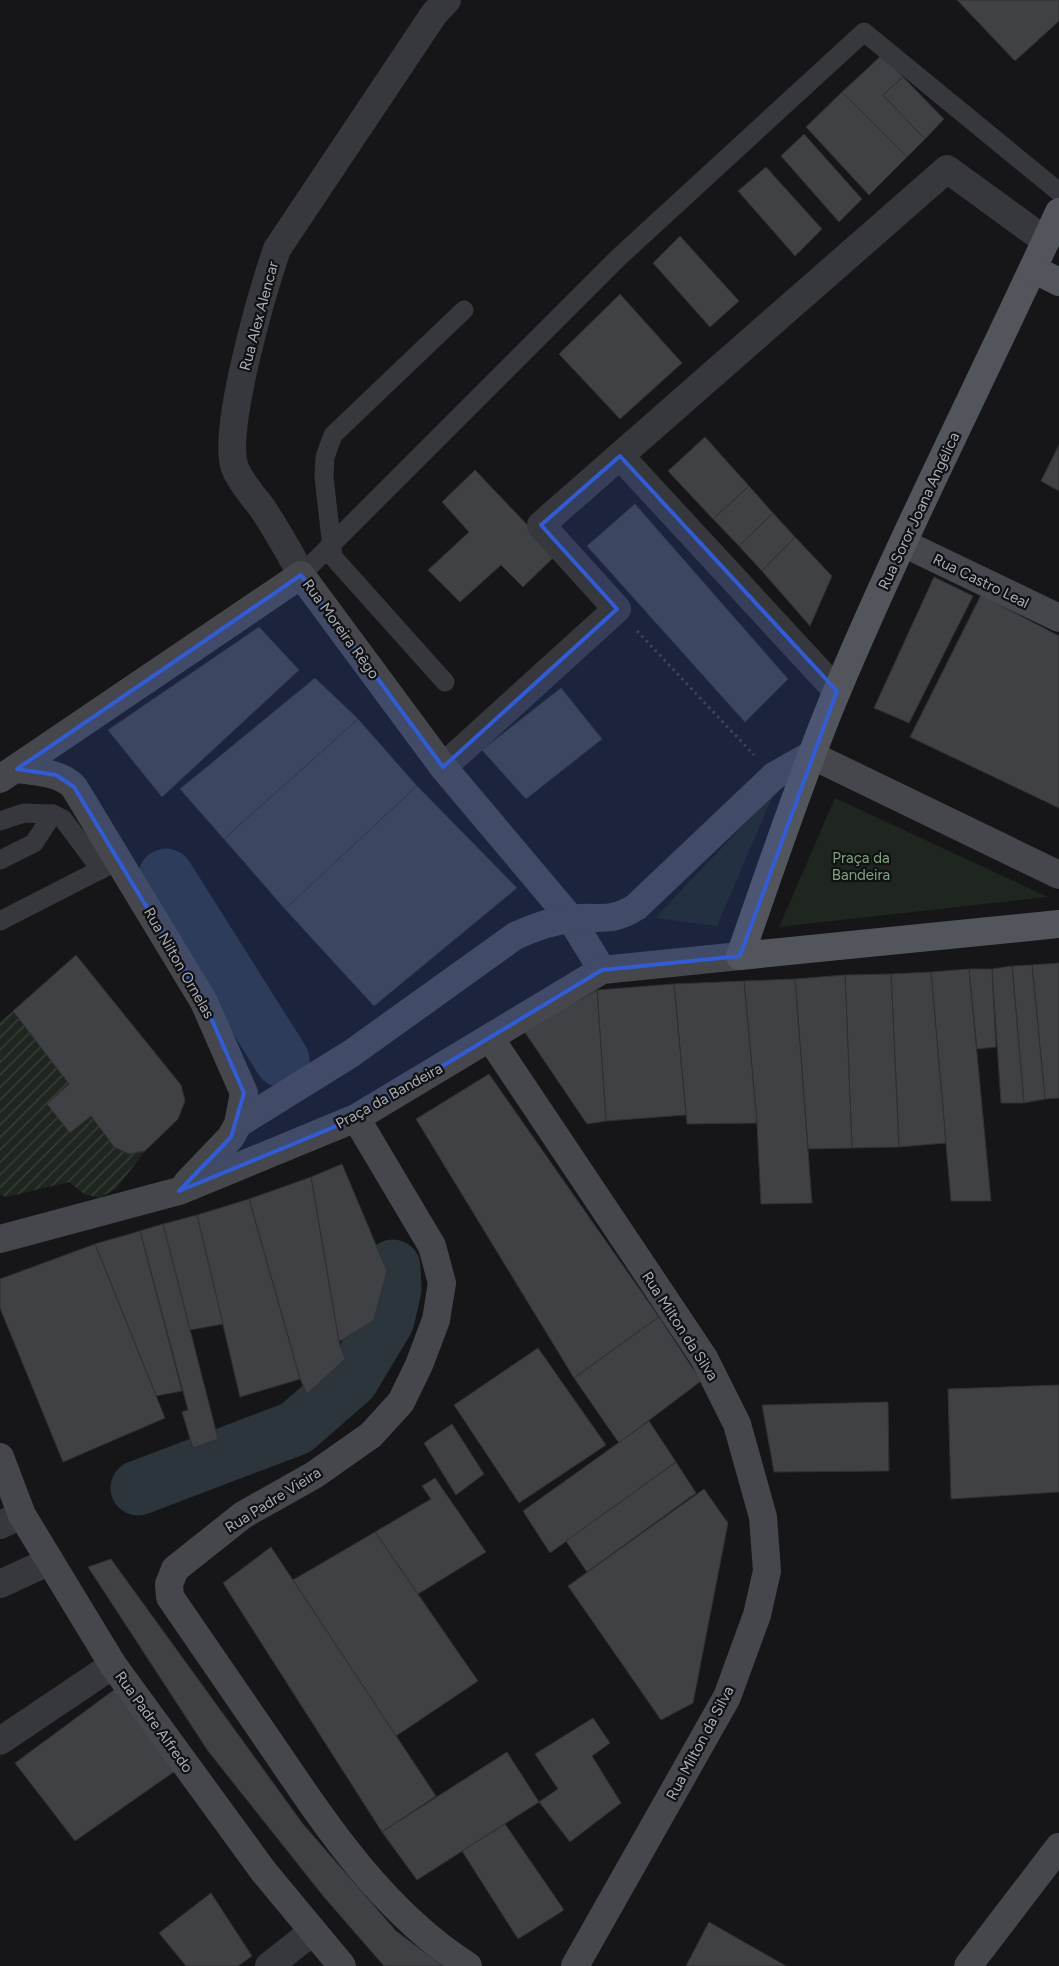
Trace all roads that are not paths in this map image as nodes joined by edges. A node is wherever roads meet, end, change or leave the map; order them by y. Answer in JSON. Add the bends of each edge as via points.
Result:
{"nodes":[{"id":1,"x":447,"y":0,"type":"edge"},
{"id":2,"x":1059,"y":192,"type":"edge"},
{"id":3,"x":1059,"y":212,"type":"edge"},
{"id":4,"x":1046,"y":241,"type":"junction"},
{"id":5,"x":1033,"y":269,"type":"junction"},
{"id":6,"x":1059,"y":282,"type":"edge"},
{"id":7,"x":464,"y":310,"type":"dead end"},
{"id":8,"x":620,"y":456,"type":"junction"},
{"id":9,"x":903,"y":543,"type":"junction"},
{"id":10,"x":331,"y":546,"type":"junction"},
{"id":11,"x":301,"y":575,"type":"junction"},
{"id":12,"x":1059,"y":618,"type":"edge"},
{"id":13,"x":445,"y":682,"type":"dead end"},
{"id":14,"x":837,"y":691,"type":"junction"},
{"id":15,"x":811,"y":755,"type":"junction"},
{"id":16,"x":443,"y":767,"type":"junction"},
{"id":17,"x":8,"y":774,"type":"edge"},
{"id":18,"x":53,"y":814,"type":"junction"},
{"id":19,"x":0,"y":821,"type":"edge"},
{"id":20,"x":0,"y":860,"type":"edge"},
{"id":21,"x":110,"y":865,"type":"junction"},
{"id":22,"x":1059,"y":875,"type":"edge"},
{"id":23,"x":571,"y":919,"type":"junction"},
{"id":24,"x":0,"y":921,"type":"edge"},
{"id":25,"x":1059,"y":924,"type":"edge"},
{"id":26,"x":740,"y":956,"type":"junction"},
{"id":27,"x":602,"y":970,"type":"junction"},
{"id":28,"x":490,"y":1038,"type":"junction"},
{"id":29,"x":356,"y":1118,"type":"junction"},
{"id":30,"x":238,"y":1124,"type":"junction"},
{"id":31,"x":179,"y":1191,"type":"junction"},
{"id":32,"x":0,"y":1239,"type":"edge"},
{"id":33,"x":0,"y":1457,"type":"edge"},
{"id":34,"x":11,"y":1520,"type":"edge"},
{"id":35,"x":50,"y":1561,"type":"junction"},
{"id":36,"x":0,"y":1584,"type":"edge"},
{"id":37,"x":113,"y":1665,"type":"junction"},
{"id":38,"x":0,"y":1741,"type":"edge"},
{"id":39,"x":1059,"y":1847,"type":"edge"},
{"id":40,"x":312,"y":1932,"type":"junction"},
{"id":41,"x":279,"y":1962,"type":"edge"},
{"id":42,"x":342,"y":1966,"type":"edge"},
{"id":43,"x":468,"y":1966,"type":"edge"},
{"id":44,"x":575,"y":1966,"type":"edge"},
{"id":45,"x":968,"y":1966,"type":"edge"}],
"edges":[{"from":1,"to":11,"type":"street","name":"Rua Alex Alencar","via":[[434,14],[277,249],[267,277],[233,423],[232,449],[235,469],[283,540]]},
{"from":2,"to":10,"type":"lane","via":[[864,32],[618,258]]},
{"from":3,"to":4,"type":"main road","name":"Rua Soror Joana Angélica"},
{"from":4,"to":5,"type":"main road","name":"Rua Soror Joana Angélica"},
{"from":4,"to":8,"type":"street","via":[[947,169]]},
{"from":5,"to":6,"type":"main road"},
{"from":5,"to":9,"type":"main road","name":"Rua Soror Joana Angélica"},
{"from":7,"to":10,"type":"lane","via":[[333,435],[325,457],[324,477]]},
{"from":8,"to":14,"type":"street"},
{"from":8,"to":16,"type":"street","via":[[541,525],[616,609]]},
{"from":9,"to":12,"type":"street","name":"Rua Castro Leal"},
{"from":9,"to":14,"type":"main road","name":"Rua Soror Joana Angélica"},
{"from":10,"to":11,"type":"lane"},
{"from":10,"to":13,"type":"lane","via":[[337,563]]},
{"from":11,"to":16,"type":"street","name":"Rua Moreira Rêgo"},
{"from":11,"to":17,"type":"street","name":"Rua Moreira Rêgo"},
{"from":14,"to":15,"type":"main road","name":"Rua Soror Joana Angélica"},
{"from":15,"to":22,"type":"street"},
{"from":15,"to":23,"type":"street","via":[[774,776],[636,907],[614,918]]},
{"from":15,"to":26,"type":"main road"},
{"from":16,"to":23,"type":"street","name":"Rua Moreira Rêgo"},
{"from":17,"to":21,"type":"street","name":"Rua Nilton Ornelas","via":[[56,775],[68,780]]},
{"from":18,"to":19,"type":"lane","via":[[24,813]]},
{"from":18,"to":20,"type":"lane","via":[[34,843]]},
{"from":18,"to":21,"type":"lane"},
{"from":21,"to":24,"type":"lane"},
{"from":21,"to":30,"type":"street","name":"Rua Nilton Ornelas","via":[[208,1011],[244,1093]]},
{"from":23,"to":27,"type":"street","name":"Rua Moreira Rêgo"},
{"from":23,"to":30,"type":"street","via":[[515,936],[352,1053]]},
{"from":25,"to":26,"type":"main road","name":"Praça da Bandeira"},
{"from":26,"to":27,"type":"street","name":"Praça da Bandeira"},
{"from":27,"to":28,"type":"street","name":"Praça da Bandeira"},
{"from":28,"to":29,"type":"street","name":"Praça da Bandeira"},
{"from":28,"to":44,"type":"street","name":"Rua Milton da Silva","via":[[704,1358],[737,1424],[763,1517],[767,1571],[757,1615],[728,1697]]},
{"from":29,"to":31,"type":"street","name":"Praça da Bandeira"},
{"from":29,"to":43,"type":"street","name":"Rua Padre Vieira","via":[[432,1246],[442,1284],[436,1320],[419,1365],[401,1402],[371,1435],[314,1475],[243,1515],[175,1569],[169,1584],[170,1597],[314,1808],[376,1888],[424,1935]]},
{"from":30,"to":31,"type":"street","name":"Rua Nilton Ornelas","via":[[231,1137]]},
{"from":31,"to":32,"type":"street","name":"Praça da Bandeira"},
{"from":33,"to":34,"type":"street","name":"Rua Padre Alfredo"},
{"from":34,"to":35,"type":"street","name":"Rua Padre Alfredo"},
{"from":35,"to":36,"type":"street"},
{"from":35,"to":37,"type":"street","name":"Rua Padre Alfredo"},
{"from":37,"to":38,"type":"street"},
{"from":37,"to":40,"type":"street","name":"Rua Padre Alfredo","via":[[264,1872]]},
{"from":39,"to":45,"type":"street"},
{"from":40,"to":41,"type":"street"},
{"from":40,"to":42,"type":"street","name":"Rua Padre Alfredo"}]}
